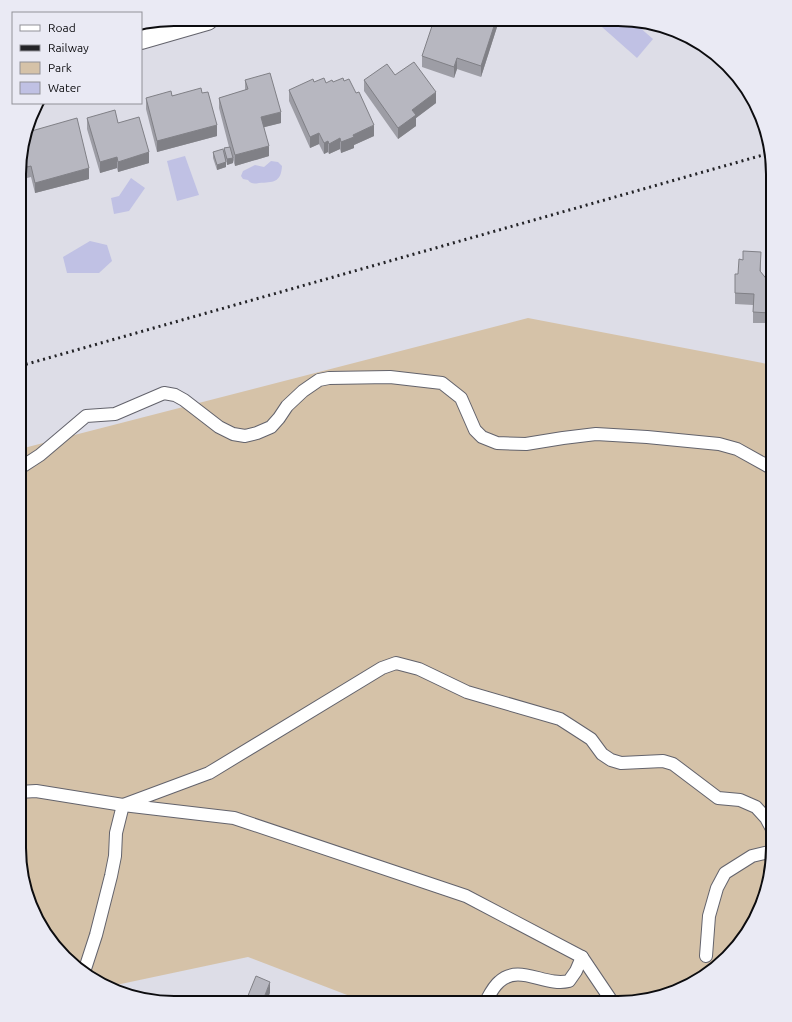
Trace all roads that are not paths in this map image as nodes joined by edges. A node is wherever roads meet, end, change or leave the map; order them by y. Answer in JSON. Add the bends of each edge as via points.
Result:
{"nodes":[{"id":1,"x":183,"y":26,"type":"edge"},
{"id":2,"x":142,"y":38,"type":"edge"},
{"id":3,"x":26,"y":464,"type":"edge"},
{"id":4,"x":766,"y":465,"type":"edge"},
{"id":5,"x":26,"y":792,"type":"edge"},
{"id":6,"x":123,"y":804,"type":"junction"},
{"id":7,"x":766,"y":818,"type":"edge"},
{"id":8,"x":766,"y":852,"type":"edge"},
{"id":9,"x":706,"y":956,"type":"dead end"},
{"id":10,"x":582,"y":957,"type":"junction"},
{"id":11,"x":86,"y":966,"type":"edge"},
{"id":12,"x":489,"y":996,"type":"edge"},
{"id":13,"x":607,"y":996,"type":"edge"}],
"edges":[{"from":1,"to":2,"type":"street"},
{"from":3,"to":4,"type":"lane","via":[[40,456],[86,416],[115,414],[164,393],[184,400],[219,427],[245,436],[271,427],[287,406],[319,380],[390,377],[442,383],[461,398],[475,430],[482,437],[497,443],[526,444],[596,434],[647,437],[719,444],[737,449]]},
{"from":5,"to":6,"type":"lane"},
{"from":6,"to":7,"type":"lane","via":[[209,773],[398,658],[467,692],[560,719],[591,739],[602,754],[611,760],[621,763],[663,761],[673,764],[718,798],[740,800],[756,807]]},
{"from":6,"to":10,"type":"lane","via":[[234,818],[466,896]]},
{"from":6,"to":11,"type":"lane","via":[[116,833],[111,876]]},
{"from":8,"to":9,"type":"lane","via":[[752,856],[726,873],[717,888],[708,916]]},
{"from":10,"to":12,"type":"lane","via":[[569,981],[545,981],[532,976],[514,974],[498,982]]},
{"from":10,"to":13,"type":"lane"}]}
